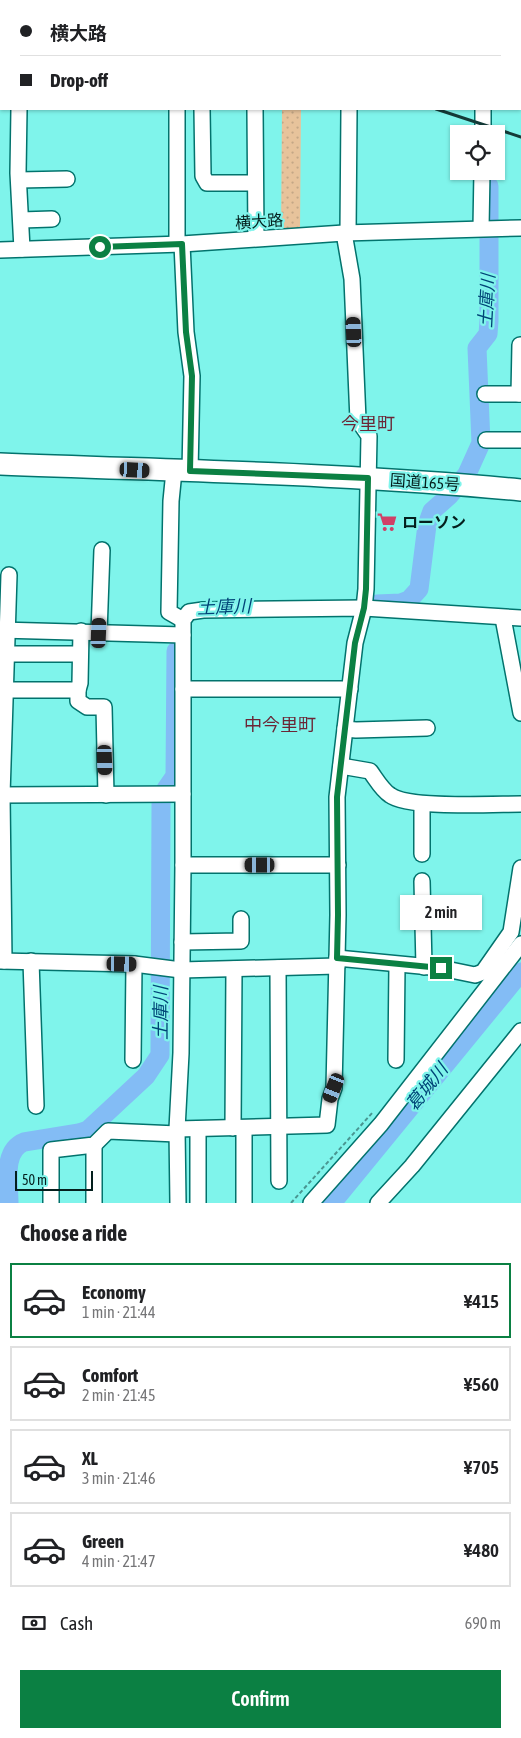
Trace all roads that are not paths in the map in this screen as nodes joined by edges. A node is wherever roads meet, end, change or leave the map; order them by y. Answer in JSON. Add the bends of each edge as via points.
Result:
{"nodes":[{"id":1,"x":19,"y":110,"type":"edge"},
{"id":2,"x":177,"y":110,"type":"edge"},
{"id":3,"x":202,"y":110,"type":"edge"},
{"id":4,"x":255,"y":110,"type":"edge"},
{"id":5,"x":349,"y":110,"type":"edge"},
{"id":6,"x":483,"y":110,"type":"edge"},
{"id":7,"x":483,"y":125,"type":"edge"},
{"id":8,"x":67,"y":179,"type":"dead end"},
{"id":9,"x":20,"y":180,"type":"junction"},
{"id":10,"x":483,"y":180,"type":"edge"},
{"id":11,"x":256,"y":183,"type":"junction"},
{"id":12,"x":52,"y":219,"type":"dead end"},
{"id":13,"x":21,"y":220,"type":"junction"},
{"id":14,"x":486,"y":228,"type":"junction"},
{"id":15,"x":521,"y":228,"type":"edge"},
{"id":16,"x":346,"y":233,"type":"junction"},
{"id":17,"x":256,"y":238,"type":"junction"},
{"id":18,"x":180,"y":244,"type":"junction"},
{"id":19,"x":22,"y":249,"type":"junction"},
{"id":20,"x":0,"y":250,"type":"edge"},
{"id":21,"x":520,"y":345,"type":"edge"},
{"id":22,"x":485,"y":394,"type":"dead end"},
{"id":23,"x":520,"y":394,"type":"edge"},
{"id":24,"x":486,"y":440,"type":"dead end"},
{"id":25,"x":521,"y":440,"type":"edge"},
{"id":26,"x":0,"y":464,"type":"edge"},
{"id":27,"x":182,"y":471,"type":"junction"},
{"id":28,"x":368,"y":478,"type":"junction"},
{"id":29,"x":521,"y":490,"type":"edge"},
{"id":30,"x":102,"y":550,"type":"dead end"},
{"id":31,"x":9,"y":576,"type":"dead end"},
{"id":32,"x":364,"y":608,"type":"junction"},
{"id":33,"x":503,"y":618,"type":"junction"},
{"id":34,"x":521,"y":618,"type":"edge"},
{"id":35,"x":180,"y":622,"type":"junction"},
{"id":36,"x":4,"y":630,"type":"edge"},
{"id":37,"x":80,"y":632,"type":"junction"},
{"id":38,"x":99,"y":633,"type":"junction"},
{"id":39,"x":7,"y":654,"type":"junction"},
{"id":40,"x":80,"y":654,"type":"junction"},
{"id":41,"x":183,"y":689,"type":"junction"},
{"id":42,"x":4,"y":690,"type":"junction"},
{"id":43,"x":78,"y":690,"type":"junction"},
{"id":44,"x":350,"y":690,"type":"junction"},
{"id":45,"x":521,"y":713,"type":"edge"},
{"id":46,"x":427,"y":728,"type":"dead end"},
{"id":47,"x":345,"y":729,"type":"junction"},
{"id":48,"x":341,"y":766,"type":"junction"},
{"id":49,"x":183,"y":794,"type":"junction"},
{"id":50,"x":1,"y":795,"type":"edge"},
{"id":51,"x":106,"y":795,"type":"junction"},
{"id":52,"x":422,"y":804,"type":"junction"},
{"id":53,"x":521,"y":804,"type":"edge"},
{"id":54,"x":422,"y":854,"type":"dead end"},
{"id":55,"x":183,"y":865,"type":"junction"},
{"id":56,"x":338,"y":865,"type":"junction"},
{"id":57,"x":521,"y":868,"type":"edge"},
{"id":58,"x":422,"y":881,"type":"dead end"},
{"id":59,"x":241,"y":919,"type":"dead end"},
{"id":60,"x":182,"y":942,"type":"junction"},
{"id":61,"x":521,"y":944,"type":"edge"},
{"id":62,"x":2,"y":961,"type":"edge"},
{"id":63,"x":31,"y":961,"type":"junction"},
{"id":64,"x":337,"y":962,"type":"junction"},
{"id":65,"x":134,"y":964,"type":"junction"},
{"id":66,"x":397,"y":965,"type":"junction"},
{"id":67,"x":424,"y":967,"type":"junction"},
{"id":68,"x":278,"y":968,"type":"junction"},
{"id":69,"x":234,"y":969,"type":"junction"},
{"id":70,"x":181,"y":970,"type":"junction"},
{"id":71,"x":521,"y":1031,"type":"edge"},
{"id":72,"x":133,"y":1060,"type":"dead end"},
{"id":73,"x":396,"y":1060,"type":"dead end"},
{"id":74,"x":36,"y":1106,"type":"dead end"},
{"id":75,"x":279,"y":1127,"type":"junction"},
{"id":76,"x":198,"y":1128,"type":"junction"},
{"id":77,"x":239,"y":1128,"type":"junction"},
{"id":78,"x":177,"y":1132,"type":"junction"},
{"id":79,"x":94,"y":1145,"type":"junction"},
{"id":80,"x":280,"y":1181,"type":"dead end"},
{"id":81,"x":51,"y":1203,"type":"edge"},
{"id":82,"x":94,"y":1203,"type":"edge"},
{"id":83,"x":178,"y":1203,"type":"edge"},
{"id":84,"x":198,"y":1203,"type":"edge"},
{"id":85,"x":244,"y":1203,"type":"edge"},
{"id":86,"x":311,"y":1203,"type":"edge"},
{"id":87,"x":378,"y":1203,"type":"edge"}],
"edges":[{"from":1,"to":9,"type":"street"},
{"from":2,"to":18,"type":"street"},
{"from":3,"to":11,"type":"street","via":[[203,176],[207,183]]},
{"from":4,"to":11,"type":"street"},
{"from":5,"to":16,"type":"street"},
{"from":6,"to":7,"type":"street"},
{"from":8,"to":9,"type":"street"},
{"from":9,"to":13,"type":"street"},
{"from":10,"to":14,"type":"street"},
{"from":11,"to":17,"type":"street"},
{"from":12,"to":13,"type":"street"},
{"from":13,"to":19,"type":"street"},
{"from":14,"to":15,"type":"street","name":"横大路"},
{"from":14,"to":16,"type":"street","name":"横大路"},
{"from":16,"to":17,"type":"street","name":"横大路"},
{"from":16,"to":28,"type":"street","via":[[352,279],[358,420],[369,436]]},
{"from":17,"to":18,"type":"street","name":"横大路"},
{"from":18,"to":19,"type":"street","name":"横大路"},
{"from":18,"to":27,"type":"street","via":[[192,376]]},
{"from":19,"to":20,"type":"street","name":"横大路"},
{"from":21,"to":23,"type":"street"},
{"from":22,"to":23,"type":"street"},
{"from":24,"to":25,"type":"street"},
{"from":26,"to":27,"type":"highway","name":"国道165号"},
{"from":27,"to":28,"type":"highway","name":"国道165号"},
{"from":27,"to":35,"type":"street","via":[[172,502],[169,612]]},
{"from":28,"to":29,"type":"highway","name":"国道165号"},
{"from":28,"to":32,"type":"street"},
{"from":30,"to":38,"type":"street"},
{"from":31,"to":36,"type":"street"},
{"from":32,"to":33,"type":"street"},
{"from":32,"to":35,"type":"street","via":[[203,610],[189,612]]},
{"from":32,"to":44,"type":"street","via":[[355,643]]},
{"from":33,"to":34,"type":"street"},
{"from":33,"to":45,"type":"street"},
{"from":35,"to":38,"type":"street"},
{"from":35,"to":41,"type":"street"},
{"from":36,"to":37,"type":"street"},
{"from":36,"to":39,"type":"street"},
{"from":37,"to":38,"type":"street"},
{"from":37,"to":40,"type":"street"},
{"from":39,"to":40,"type":"street"},
{"from":39,"to":42,"type":"street"},
{"from":40,"to":43,"type":"street"},
{"from":41,"to":44,"type":"street"},
{"from":41,"to":49,"type":"street"},
{"from":42,"to":43,"type":"street"},
{"from":42,"to":50,"type":"street"},
{"from":43,"to":51,"type":"street","via":[[78,702],[87,708],[104,707]]},
{"from":44,"to":47,"type":"street"},
{"from":46,"to":47,"type":"street"},
{"from":47,"to":48,"type":"street"},
{"from":48,"to":52,"type":"street","via":[[370,771],[389,795]]},
{"from":48,"to":56,"type":"street","via":[[337,797]]},
{"from":49,"to":51,"type":"street"},
{"from":49,"to":55,"type":"street"},
{"from":50,"to":51,"type":"street"},
{"from":50,"to":62,"type":"street"},
{"from":52,"to":53,"type":"street"},
{"from":52,"to":54,"type":"street"},
{"from":55,"to":56,"type":"street"},
{"from":55,"to":60,"type":"street"},
{"from":56,"to":64,"type":"street"},
{"from":57,"to":67,"type":"street","via":[[511,932],[483,972],[475,975]]},
{"from":58,"to":67,"type":"street"},
{"from":59,"to":60,"type":"street","via":[[241,941]]},
{"from":60,"to":70,"type":"street"},
{"from":61,"to":86,"type":"street","via":[[381,1124]]},
{"from":62,"to":63,"type":"street"},
{"from":63,"to":65,"type":"street"},
{"from":63,"to":74,"type":"street"},
{"from":64,"to":66,"type":"street"},
{"from":64,"to":68,"type":"street"},
{"from":64,"to":75,"type":"street","via":[[334,1088],[327,1125]]},
{"from":65,"to":70,"type":"street"},
{"from":65,"to":72,"type":"street"},
{"from":66,"to":67,"type":"street"},
{"from":66,"to":73,"type":"street"},
{"from":68,"to":69,"type":"street"},
{"from":68,"to":75,"type":"street"},
{"from":69,"to":70,"type":"street"},
{"from":69,"to":77,"type":"street"},
{"from":70,"to":78,"type":"street"},
{"from":71,"to":87,"type":"street"},
{"from":75,"to":77,"type":"street"},
{"from":75,"to":80,"type":"street"},
{"from":76,"to":77,"type":"street"},
{"from":76,"to":78,"type":"street"},
{"from":76,"to":84,"type":"street"},
{"from":77,"to":85,"type":"street"},
{"from":78,"to":79,"type":"street","via":[[108,1131]]},
{"from":78,"to":83,"type":"street"},
{"from":79,"to":81,"type":"street","via":[[51,1150]]},
{"from":79,"to":82,"type":"street"}]}
